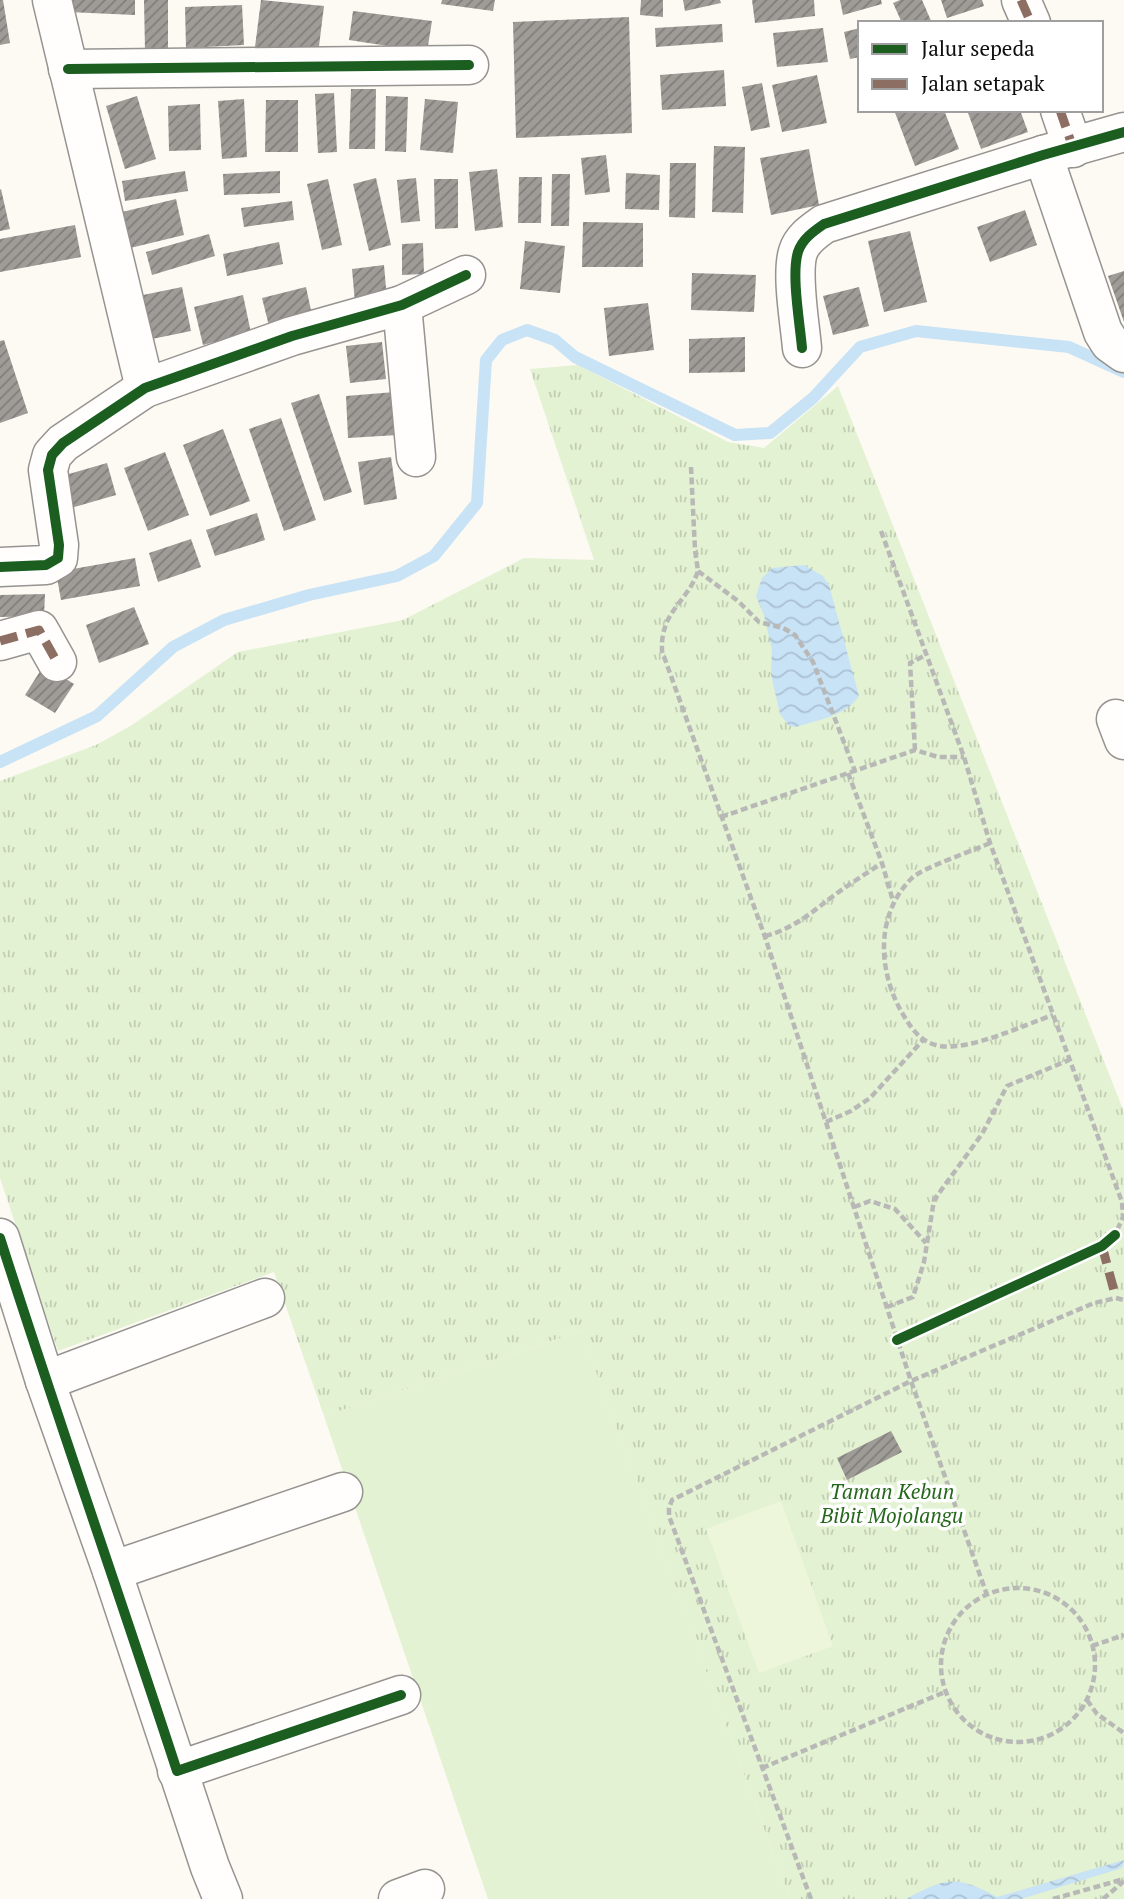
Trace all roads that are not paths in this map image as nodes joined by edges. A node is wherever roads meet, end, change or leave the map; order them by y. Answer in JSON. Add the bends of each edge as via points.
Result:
{"nodes":[{"id":1,"x":52,"y":0,"type":"edge"},
{"id":2,"x":469,"y":65,"type":"dead end"},
{"id":3,"x":68,"y":69,"type":"junction"},
{"id":4,"x":1060,"y":112,"type":"edge"},
{"id":5,"x":1124,"y":132,"type":"edge"},
{"id":6,"x":1058,"y":151,"type":"junction"},
{"id":7,"x":466,"y":275,"type":"dead end"},
{"id":8,"x":402,"y":305,"type":"junction"},
{"id":9,"x":802,"y":348,"type":"dead end"},
{"id":10,"x":1124,"y":353,"type":"edge"},
{"id":11,"x":145,"y":388,"type":"junction"},
{"id":12,"x":416,"y":457,"type":"dead end"},
{"id":13,"x":0,"y":567,"type":"edge"},
{"id":14,"x":0,"y":641,"type":"edge"},
{"id":15,"x":57,"y":663,"type":"dead end"},
{"id":16,"x":0,"y":1238,"type":"edge"},
{"id":17,"x":265,"y":1298,"type":"dead end"},
{"id":18,"x":45,"y":1381,"type":"junction"},
{"id":19,"x":342,"y":1492,"type":"dead end"},
{"id":20,"x":112,"y":1571,"type":"junction"},
{"id":21,"x":401,"y":1695,"type":"dead end"},
{"id":22,"x":177,"y":1771,"type":"junction"},
{"id":23,"x":223,"y":1899,"type":"edge"}],
"edges":[{"from":1,"to":3,"type":"street"},
{"from":2,"to":3,"type":"street"},
{"from":3,"to":11,"type":"street"},
{"from":4,"to":6,"type":"street"},
{"from":5,"to":6,"type":"street"},
{"from":6,"to":9,"type":"street","via":[[834,220],[809,235],[798,251],[796,269]]},
{"from":6,"to":10,"type":"street","via":[[1103,332]]},
{"from":7,"to":8,"type":"street"},
{"from":8,"to":11,"type":"street","via":[[292,336]]},
{"from":8,"to":12,"type":"street"},
{"from":11,"to":13,"type":"street","via":[[52,455],[48,470],[58,558],[46,565]]},
{"from":14,"to":15,"type":"street","via":[[38,629]]},
{"from":16,"to":18,"type":"street"},
{"from":17,"to":18,"type":"street"},
{"from":18,"to":20,"type":"street"},
{"from":19,"to":20,"type":"street"},
{"from":20,"to":22,"type":"street"},
{"from":21,"to":22,"type":"street"},
{"from":22,"to":23,"type":"street"}]}
